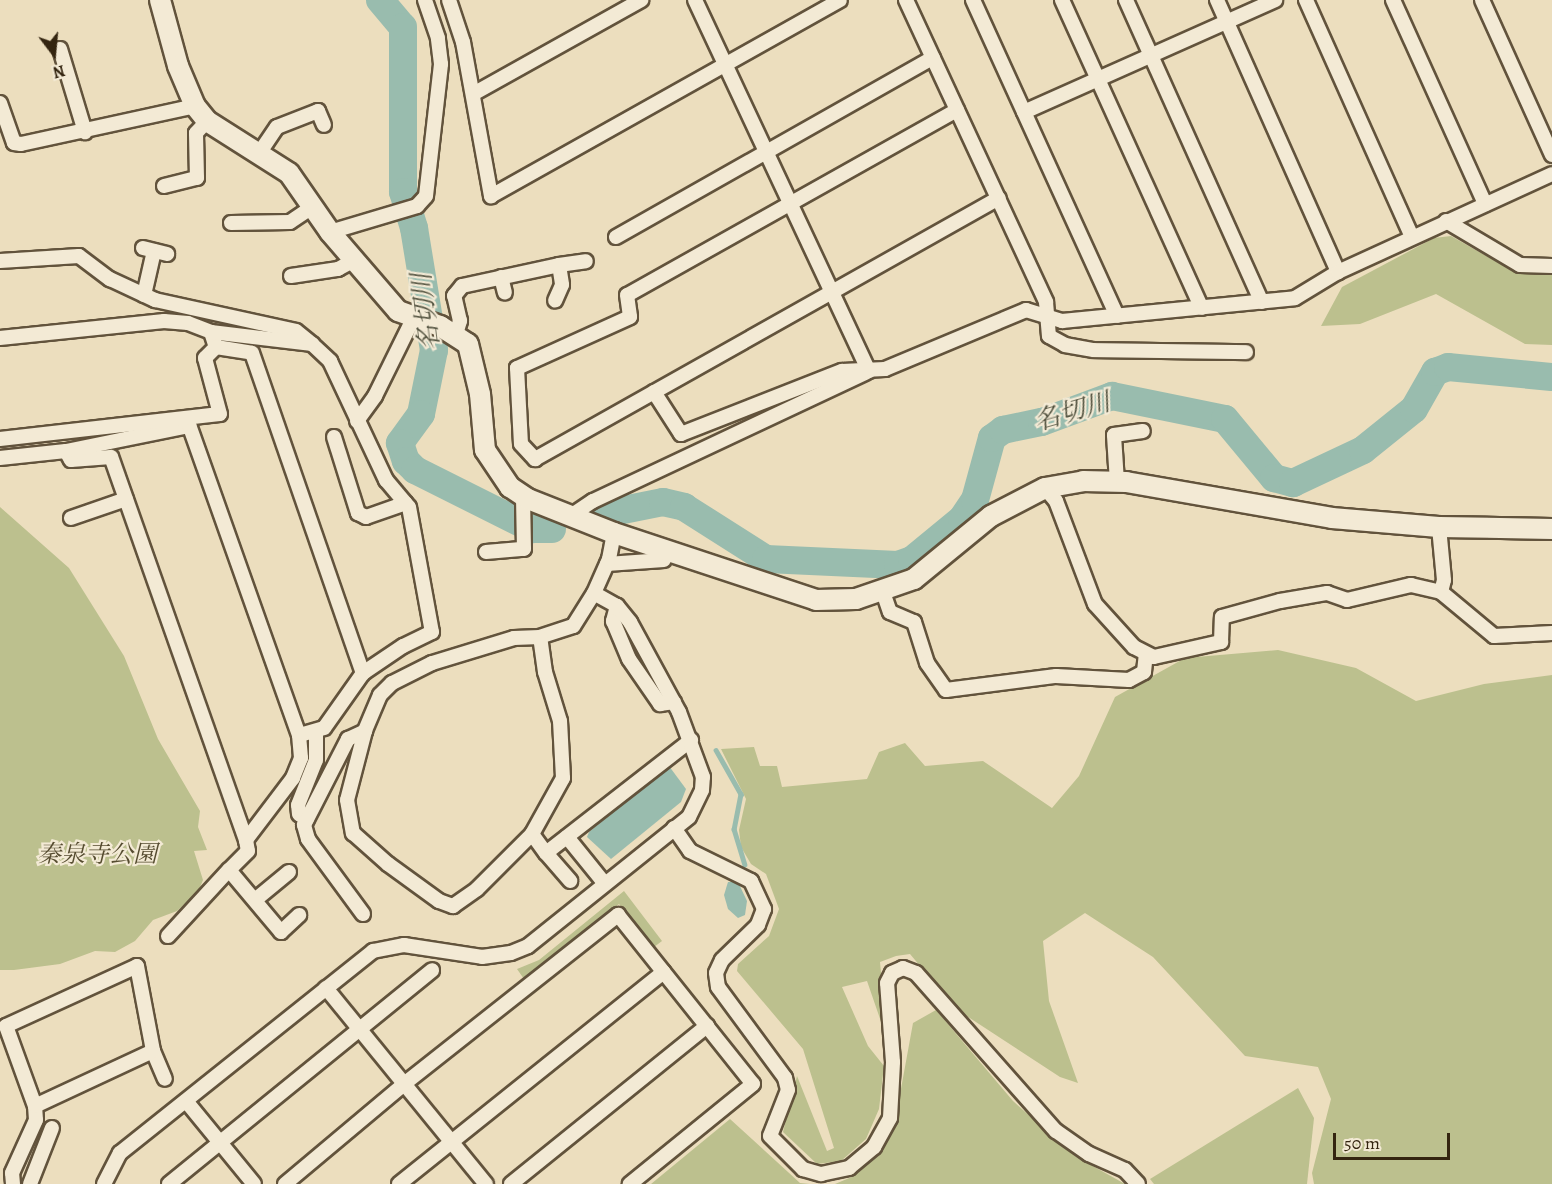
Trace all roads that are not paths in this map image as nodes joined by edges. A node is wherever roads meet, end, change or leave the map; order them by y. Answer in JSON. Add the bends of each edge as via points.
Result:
{"nodes":[{"id":1,"x":160,"y":0,"type":"edge"},
{"id":2,"x":425,"y":0,"type":"edge"},
{"id":3,"x":449,"y":0,"type":"edge"},
{"id":4,"x":641,"y":0,"type":"edge"},
{"id":5,"x":695,"y":0,"type":"edge"},
{"id":6,"x":840,"y":0,"type":"edge"},
{"id":7,"x":906,"y":0,"type":"edge"},
{"id":8,"x":973,"y":0,"type":"edge"},
{"id":9,"x":1062,"y":0,"type":"edge"},
{"id":10,"x":1126,"y":0,"type":"edge"},
{"id":11,"x":1217,"y":0,"type":"edge"},
{"id":12,"x":1275,"y":0,"type":"edge"},
{"id":13,"x":1306,"y":0,"type":"edge"},
{"id":14,"x":1393,"y":0,"type":"edge"},
{"id":15,"x":1482,"y":0,"type":"edge"},
{"id":16,"x":1227,"y":22,"type":"junction"},
{"id":17,"x":60,"y":49,"type":"dead end"},
{"id":18,"x":1151,"y":56,"type":"junction"},
{"id":19,"x":933,"y":58,"type":"junction"},
{"id":20,"x":726,"y":64,"type":"junction"},
{"id":21,"x":1099,"y":79,"type":"junction"},
{"id":22,"x":473,"y":94,"type":"junction"},
{"id":23,"x":0,"y":103,"type":"edge"},
{"id":24,"x":957,"y":110,"type":"junction"},
{"id":25,"x":1024,"y":112,"type":"junction"},
{"id":26,"x":201,"y":113,"type":"junction"},
{"id":27,"x":324,"y":125,"type":"dead end"},
{"id":28,"x":85,"y":132,"type":"junction"},
{"id":29,"x":14,"y":143,"type":"junction"},
{"id":30,"x":0,"y":147,"type":"edge"},
{"id":31,"x":260,"y":152,"type":"junction"},
{"id":32,"x":767,"y":153,"type":"junction"},
{"id":33,"x":1552,"y":155,"type":"edge"},
{"id":34,"x":1552,"y":174,"type":"edge"},
{"id":35,"x":164,"y":186,"type":"dead end"},
{"id":36,"x":999,"y":198,"type":"junction"},
{"id":37,"x":791,"y":203,"type":"junction"},
{"id":38,"x":1485,"y":204,"type":"junction"},
{"id":39,"x":312,"y":207,"type":"junction"},
{"id":40,"x":1446,"y":221,"type":"junction"},
{"id":41,"x":231,"y":223,"type":"dead end"},
{"id":42,"x":330,"y":232,"type":"junction"},
{"id":43,"x":616,"y":237,"type":"dead end"},
{"id":44,"x":1412,"y":237,"type":"junction"},
{"id":45,"x":154,"y":251,"type":"dead end"},
{"id":46,"x":354,"y":260,"type":"junction"},
{"id":47,"x":0,"y":261,"type":"edge"},
{"id":48,"x":586,"y":261,"type":"dead end"},
{"id":49,"x":559,"y":265,"type":"junction"},
{"id":50,"x":1552,"y":266,"type":"edge"},
{"id":51,"x":1338,"y":272,"type":"junction"},
{"id":52,"x":291,"y":276,"type":"dead end"},
{"id":53,"x":501,"y":277,"type":"junction"},
{"id":54,"x":504,"y":292,"type":"dead end"},
{"id":55,"x":832,"y":292,"type":"junction"},
{"id":56,"x":144,"y":295,"type":"junction"},
{"id":57,"x":555,"y":301,"type":"dead end"},
{"id":58,"x":1262,"y":302,"type":"junction"},
{"id":59,"x":1202,"y":308,"type":"junction"},
{"id":60,"x":1045,"y":315,"type":"junction"},
{"id":61,"x":1117,"y":316,"type":"junction"},
{"id":62,"x":413,"y":319,"type":"junction"},
{"id":63,"x":448,"y":330,"type":"junction"},
{"id":64,"x":211,"y":332,"type":"junction"},
{"id":65,"x":0,"y":338,"type":"edge"},
{"id":66,"x":312,"y":344,"type":"junction"},
{"id":67,"x":216,"y":347,"type":"junction"},
{"id":68,"x":1246,"y":352,"type":"dead end"},
{"id":69,"x":869,"y":371,"type":"junction"},
{"id":70,"x":654,"y":392,"type":"junction"},
{"id":71,"x":357,"y":421,"type":"junction"},
{"id":72,"x":188,"y":422,"type":"junction"},
{"id":73,"x":1143,"y":431,"type":"dead end"},
{"id":74,"x":334,"y":437,"type":"dead end"},
{"id":75,"x":0,"y":439,"type":"edge"},
{"id":76,"x":66,"y":451,"type":"junction"},
{"id":77,"x":0,"y":458,"type":"edge"},
{"id":78,"x":1117,"y":482,"type":"junction"},
{"id":79,"x":1046,"y":488,"type":"junction"},
{"id":80,"x":524,"y":496,"type":"junction"},
{"id":81,"x":126,"y":499,"type":"junction"},
{"id":82,"x":406,"y":503,"type":"junction"},
{"id":83,"x":572,"y":515,"type":"junction"},
{"id":84,"x":71,"y":518,"type":"dead end"},
{"id":85,"x":1439,"y":528,"type":"junction"},
{"id":86,"x":1552,"y":529,"type":"edge"},
{"id":87,"x":614,"y":533,"type":"junction"},
{"id":88,"x":486,"y":552,"type":"dead end"},
{"id":89,"x":664,"y":561,"type":"dead end"},
{"id":90,"x":607,"y":564,"type":"junction"},
{"id":91,"x":884,"y":592,"type":"junction"},
{"id":92,"x":1441,"y":592,"type":"junction"},
{"id":93,"x":594,"y":593,"type":"junction"},
{"id":94,"x":617,"y":606,"type":"junction"},
{"id":95,"x":1552,"y":633,"type":"edge"},
{"id":96,"x":540,"y":637,"type":"junction"},
{"id":97,"x":1146,"y":654,"type":"junction"},
{"id":98,"x":363,"y":673,"type":"junction"},
{"id":99,"x":674,"y":702,"type":"junction"},
{"id":100,"x":364,"y":731,"type":"junction"},
{"id":101,"x":316,"y":734,"type":"junction"},
{"id":102,"x":299,"y":735,"type":"junction"},
{"id":103,"x":691,"y":740,"type":"junction"},
{"id":104,"x":307,"y":819,"type":"junction"},
{"id":105,"x":674,"y":828,"type":"junction"},
{"id":106,"x":532,"y":834,"type":"junction"},
{"id":107,"x":567,"y":837,"type":"junction"},
{"id":108,"x":246,"y":840,"type":"junction"},
{"id":109,"x":546,"y":853,"type":"junction"},
{"id":110,"x":229,"y":870,"type":"junction"},
{"id":111,"x":289,"y":872,"type":"dead end"},
{"id":112,"x":570,"y":881,"type":"dead end"},
{"id":113,"x":605,"y":884,"type":"junction"},
{"id":114,"x":255,"y":900,"type":"junction"},
{"id":115,"x":363,"y":914,"type":"dead end"},
{"id":116,"x":299,"y":915,"type":"dead end"},
{"id":117,"x":168,"y":936,"type":"dead end"},
{"id":118,"x":432,"y":970,"type":"dead end"},
{"id":119,"x":664,"y":972,"type":"junction"},
{"id":120,"x":326,"y":988,"type":"junction"},
{"id":121,"x":707,"y":1026,"type":"junction"},
{"id":122,"x":360,"y":1029,"type":"junction"},
{"id":123,"x":153,"y":1051,"type":"junction"},
{"id":124,"x":165,"y":1078,"type":"dead end"},
{"id":125,"x":404,"y":1084,"type":"junction"},
{"id":126,"x":186,"y":1101,"type":"junction"},
{"id":127,"x":35,"y":1106,"type":"junction"},
{"id":128,"x":52,"y":1128,"type":"dead end"},
{"id":129,"x":451,"y":1141,"type":"junction"},
{"id":130,"x":220,"y":1142,"type":"junction"},
{"id":131,"x":13,"y":1184,"type":"edge"},
{"id":132,"x":30,"y":1184,"type":"edge"},
{"id":133,"x":104,"y":1184,"type":"edge"},
{"id":134,"x":169,"y":1184,"type":"edge"},
{"id":135,"x":254,"y":1184,"type":"edge"},
{"id":136,"x":285,"y":1184,"type":"edge"},
{"id":137,"x":399,"y":1184,"type":"edge"},
{"id":138,"x":486,"y":1184,"type":"edge"},
{"id":139,"x":511,"y":1184,"type":"edge"},
{"id":140,"x":630,"y":1184,"type":"edge"},
{"id":141,"x":1138,"y":1184,"type":"edge"}],
"edges":[{"from":1,"to":26,"type":"street","via":[[178,66]]},
{"from":2,"to":42,"type":"street","via":[[439,45],[440,85],[430,184],[417,206]]},
{"from":3,"to":22,"type":"street","via":[[457,16]]},
{"from":4,"to":22,"type":"street"},
{"from":5,"to":20,"type":"street"},
{"from":6,"to":20,"type":"street"},
{"from":7,"to":19,"type":"street"},
{"from":8,"to":25,"type":"street"},
{"from":9,"to":21,"type":"street"},
{"from":10,"to":18,"type":"street"},
{"from":11,"to":16,"type":"street"},
{"from":12,"to":16,"type":"street"},
{"from":13,"to":44,"type":"street"},
{"from":14,"to":38,"type":"street"},
{"from":15,"to":33,"type":"street"},
{"from":16,"to":18,"type":"street"},
{"from":16,"to":51,"type":"street"},
{"from":17,"to":28,"type":"street"},
{"from":18,"to":21,"type":"street"},
{"from":18,"to":58,"type":"street"},
{"from":19,"to":24,"type":"street"},
{"from":19,"to":32,"type":"street"},
{"from":20,"to":22,"type":"street","via":[[491,196]]},
{"from":20,"to":32,"type":"street"},
{"from":21,"to":25,"type":"street"},
{"from":21,"to":59,"type":"street"},
{"from":23,"to":29,"type":"street"},
{"from":24,"to":36,"type":"street"},
{"from":24,"to":37,"type":"street"},
{"from":25,"to":61,"type":"street"},
{"from":26,"to":28,"type":"street"},
{"from":26,"to":31,"type":"street"},
{"from":26,"to":35,"type":"street","via":[[196,133],[197,178]]},
{"from":27,"to":31,"type":"street","via":[[318,111],[277,127]]},
{"from":28,"to":29,"type":"street"},
{"from":29,"to":30,"type":"street"},
{"from":31,"to":39,"type":"street","via":[[289,173]]},
{"from":32,"to":37,"type":"street"},
{"from":32,"to":43,"type":"street"},
{"from":34,"to":38,"type":"street"},
{"from":36,"to":55,"type":"street"},
{"from":36,"to":60,"type":"street","via":[[1046,302]]},
{"from":37,"to":55,"type":"street"},
{"from":37,"to":70,"type":"street","via":[[627,295],[630,317],[517,368],[521,444],[535,459]]},
{"from":38,"to":40,"type":"street"},
{"from":39,"to":41,"type":"street","via":[[290,222]]},
{"from":39,"to":42,"type":"street"},
{"from":40,"to":44,"type":"street"},
{"from":40,"to":50,"type":"street","via":[[1520,265]]},
{"from":42,"to":46,"type":"street"},
{"from":44,"to":51,"type":"street"},
{"from":45,"to":56,"type":"street"},
{"from":46,"to":52,"type":"street","via":[[338,269]]},
{"from":46,"to":62,"type":"street","via":[[398,310]]},
{"from":47,"to":56,"type":"street","via":[[79,256],[110,279]]},
{"from":48,"to":49,"type":"street"},
{"from":49,"to":53,"type":"street"},
{"from":49,"to":57,"type":"street","via":[[562,285]]},
{"from":51,"to":58,"type":"street","via":[[1304,295]]},
{"from":53,"to":54,"type":"street"},
{"from":53,"to":63,"type":"street","via":[[458,288],[454,296],[460,321]]},
{"from":55,"to":69,"type":"street"},
{"from":55,"to":70,"type":"street"},
{"from":56,"to":66,"type":"street","via":[[296,331]]},
{"from":58,"to":59,"type":"street"},
{"from":59,"to":61,"type":"street"},
{"from":60,"to":61,"type":"street","via":[[1062,321]]},
{"from":60,"to":68,"type":"street","via":[[1049,336],[1074,347]]},
{"from":60,"to":69,"type":"street","via":[[1026,310],[885,369]]},
{"from":62,"to":63,"type":"street"},
{"from":62,"to":71,"type":"street","via":[[375,396]]},
{"from":63,"to":80,"type":"street","via":[[471,350],[485,450],[510,488]]},
{"from":64,"to":65,"type":"street","via":[[188,323],[164,321]]},
{"from":64,"to":66,"type":"street"},
{"from":64,"to":67,"type":"street"},
{"from":66,"to":71,"type":"street","via":[[330,361]]},
{"from":67,"to":72,"type":"street","via":[[205,358],[220,414]]},
{"from":67,"to":98,"type":"street","via":[[252,353]]},
{"from":69,"to":70,"type":"street","via":[[842,371],[681,434]]},
{"from":69,"to":83,"type":"street","via":[[593,501]]},
{"from":71,"to":82,"type":"street","via":[[386,480]]},
{"from":72,"to":75,"type":"street"},
{"from":72,"to":76,"type":"street"},
{"from":72,"to":102,"type":"street"},
{"from":73,"to":78,"type":"street","via":[[1113,435]]},
{"from":74,"to":82,"type":"street","via":[[358,513],[366,517]]},
{"from":76,"to":77,"type":"street"},
{"from":76,"to":81,"type":"street","via":[[71,460],[111,458]]},
{"from":78,"to":79,"type":"street","via":[[1083,481]]},
{"from":78,"to":85,"type":"street","via":[[1332,518]]},
{"from":79,"to":91,"type":"street","via":[[991,516],[936,564]]},
{"from":79,"to":97,"type":"street","via":[[1056,501],[1095,604],[1134,647]]},
{"from":80,"to":83,"type":"street"},
{"from":80,"to":88,"type":"street","via":[[524,549]]},
{"from":81,"to":84,"type":"street"},
{"from":81,"to":108,"type":"street"},
{"from":82,"to":98,"type":"street","via":[[432,632]]},
{"from":83,"to":87,"type":"street"},
{"from":85,"to":86,"type":"street"},
{"from":85,"to":92,"type":"street","via":[[1444,580]]},
{"from":87,"to":90,"type":"street"},
{"from":87,"to":91,"type":"street","via":[[816,600],[856,599]]},
{"from":89,"to":90,"type":"street"},
{"from":90,"to":93,"type":"street"},
{"from":91,"to":97,"type":"street","via":[[890,612],[914,621],[927,663],[946,690],[1056,676],[1129,680],[1144,672]]},
{"from":92,"to":95,"type":"street","via":[[1494,636]]},
{"from":92,"to":97,"type":"street","via":[[1411,585],[1347,600],[1327,593],[1280,601],[1222,617],[1221,642],[1175,654]]},
{"from":93,"to":94,"type":"street"},
{"from":93,"to":96,"type":"street","via":[[573,626]]},
{"from":94,"to":99,"type":"street"},
{"from":94,"to":99,"type":"street","via":[[613,621],[629,659],[660,704]]},
{"from":96,"to":100,"type":"street","via":[[514,638],[408,673],[380,695]]},
{"from":96,"to":106,"type":"street","via":[[544,672],[560,721],[563,778]]},
{"from":98,"to":101,"type":"street"},
{"from":99,"to":103,"type":"street"},
{"from":100,"to":104,"type":"street","via":[[348,739]]},
{"from":100,"to":106,"type":"street","via":[[347,800],[353,833],[439,901],[453,906],[477,889]]},
{"from":101,"to":102,"type":"street"},
{"from":101,"to":104,"type":"street","via":[[316,760],[298,805],[299,814]]},
{"from":102,"to":108,"type":"street","via":[[301,758],[293,778]]},
{"from":103,"to":105,"type":"street","via":[[699,762],[702,790],[689,817]]},
{"from":103,"to":107,"type":"street"},
{"from":104,"to":115,"type":"street","via":[[304,825],[309,839]]},
{"from":105,"to":113,"type":"street"},
{"from":105,"to":141,"type":"street","via":[[690,851],[751,881],[764,909],[758,925],[722,960],[716,973],[718,987],[785,1078],[788,1090],[770,1136],[803,1169],[822,1174],[849,1168],[874,1147],[890,1118],[893,1062],[887,983],[892,973],[903,968],[916,973],[1056,1131],[1089,1154],[1125,1170]]},
{"from":106,"to":109,"type":"street"},
{"from":107,"to":109,"type":"street"},
{"from":107,"to":113,"type":"street"},
{"from":108,"to":110,"type":"street","via":[[248,851]]},
{"from":109,"to":112,"type":"street"},
{"from":110,"to":114,"type":"street"},
{"from":110,"to":117,"type":"street"},
{"from":111,"to":114,"type":"street"},
{"from":113,"to":120,"type":"street","via":[[528,946],[511,953],[482,957],[387,946],[373,951]]},
{"from":114,"to":116,"type":"street","via":[[281,932]]},
{"from":118,"to":122,"type":"street"},
{"from":119,"to":121,"type":"street"},
{"from":119,"to":125,"type":"street","via":[[618,915]]},
{"from":119,"to":129,"type":"street"},
{"from":120,"to":122,"type":"street"},
{"from":120,"to":126,"type":"street"},
{"from":121,"to":139,"type":"street"},
{"from":121,"to":140,"type":"street","via":[[753,1084]]},
{"from":122,"to":125,"type":"street"},
{"from":122,"to":130,"type":"street"},
{"from":123,"to":124,"type":"street"},
{"from":123,"to":127,"type":"street"},
{"from":123,"to":127,"type":"street","via":[[137,966],[6,1026]]},
{"from":125,"to":129,"type":"street"},
{"from":125,"to":136,"type":"street"},
{"from":126,"to":130,"type":"street"},
{"from":126,"to":133,"type":"street","via":[[120,1153]]},
{"from":127,"to":131,"type":"street","via":[[36,1120],[12,1173]]},
{"from":128,"to":132,"type":"street"},
{"from":129,"to":137,"type":"street"},
{"from":129,"to":138,"type":"street"},
{"from":130,"to":134,"type":"street"},
{"from":130,"to":135,"type":"street"}]}
